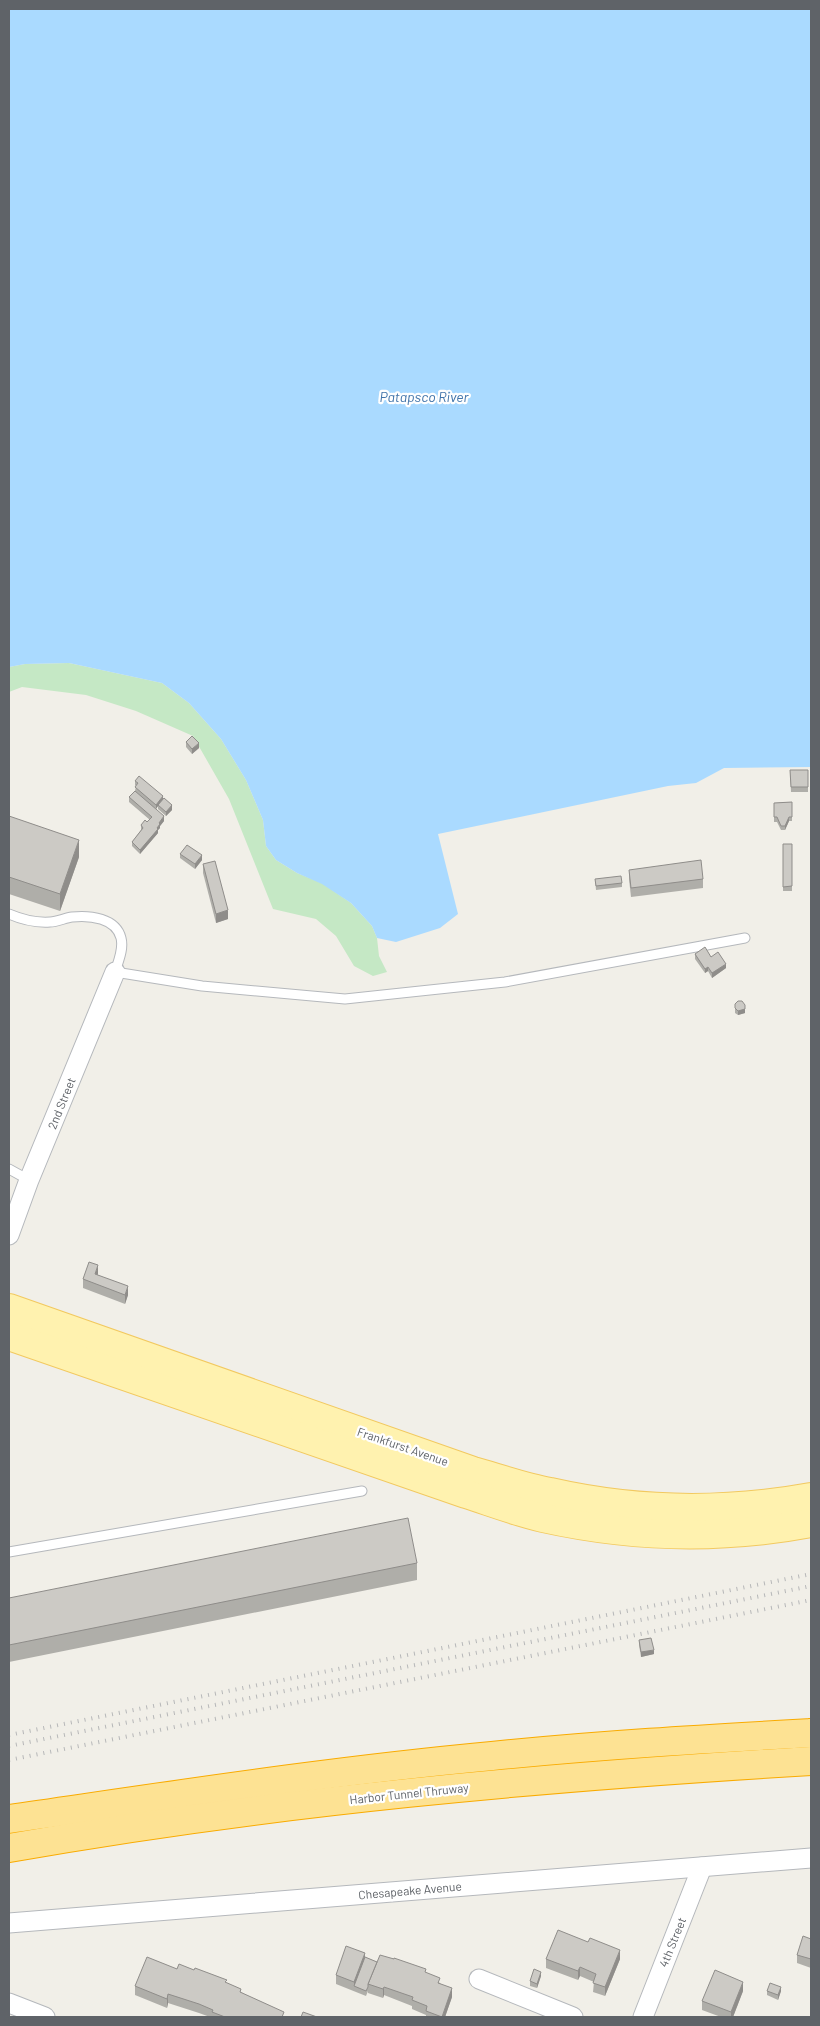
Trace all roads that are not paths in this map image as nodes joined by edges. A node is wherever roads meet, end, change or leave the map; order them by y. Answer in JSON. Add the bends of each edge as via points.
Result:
{"nodes":[{"id":1,"x":9,"y":914,"type":"edge"},
{"id":2,"x":745,"y":938,"type":"dead end"},
{"id":3,"x":115,"y":972,"type":"junction"},
{"id":4,"x":9,"y":1170,"type":"edge"},
{"id":5,"x":29,"y":1180,"type":"junction"},
{"id":6,"x":9,"y":1235,"type":"edge"},
{"id":7,"x":9,"y":1308,"type":"edge"},
{"id":8,"x":9,"y":1336,"type":"edge"},
{"id":9,"x":362,"y":1491,"type":"dead end"},
{"id":10,"x":811,"y":1497,"type":"edge"},
{"id":11,"x":811,"y":1522,"type":"edge"},
{"id":12,"x":9,"y":1552,"type":"edge"},
{"id":13,"x":811,"y":1733,"type":"edge"},
{"id":14,"x":811,"y":1761,"type":"edge"},
{"id":15,"x":9,"y":1819,"type":"edge"},
{"id":16,"x":9,"y":1848,"type":"edge"},
{"id":17,"x":811,"y":1858,"type":"edge"},
{"id":18,"x":702,"y":1867,"type":"junction"},
{"id":19,"x":9,"y":1923,"type":"edge"},
{"id":20,"x":478,"y":1979,"type":"dead end"},
{"id":21,"x":9,"y":2002,"type":"edge"},
{"id":22,"x":45,"y":2017,"type":"edge"},
{"id":23,"x":573,"y":2017,"type":"edge"},
{"id":24,"x":642,"y":2017,"type":"edge"}],
"edges":[{"from":1,"to":3,"type":"lane","via":[[27,922],[51,922],[74,917],[106,920],[121,938]]},
{"from":2,"to":3,"type":"lane","via":[[505,982],[345,999],[202,986]]},
{"from":3,"to":5,"type":"street","name":"2nd Street"},
{"from":4,"to":5,"type":"lane"},
{"from":5,"to":6,"type":"street","name":"2nd Street"},
{"from":7,"to":10,"type":"main road","name":"Frankfurst Avenue","via":[[473,1471],[550,1492],[628,1506],[698,1509],[768,1505]]},
{"from":8,"to":11,"type":"main road","name":"Frankfurst Avenue","via":[[542,1518],[622,1532],[696,1536],[770,1531]]},
{"from":9,"to":12,"type":"lane"},
{"from":13,"to":15,"type":"highway","via":[[491,1756],[312,1776]]},
{"from":14,"to":16,"type":"highway","name":"Harbor Tunnel Thruway","via":[[632,1772],[344,1800]]},
{"from":17,"to":18,"type":"street","name":"Chesapeake Avenue"},
{"from":18,"to":19,"type":"street","name":"Chesapeake Avenue"},
{"from":18,"to":24,"type":"street","name":"4th Street"},
{"from":20,"to":23,"type":"street"},
{"from":21,"to":22,"type":"street"}]}
